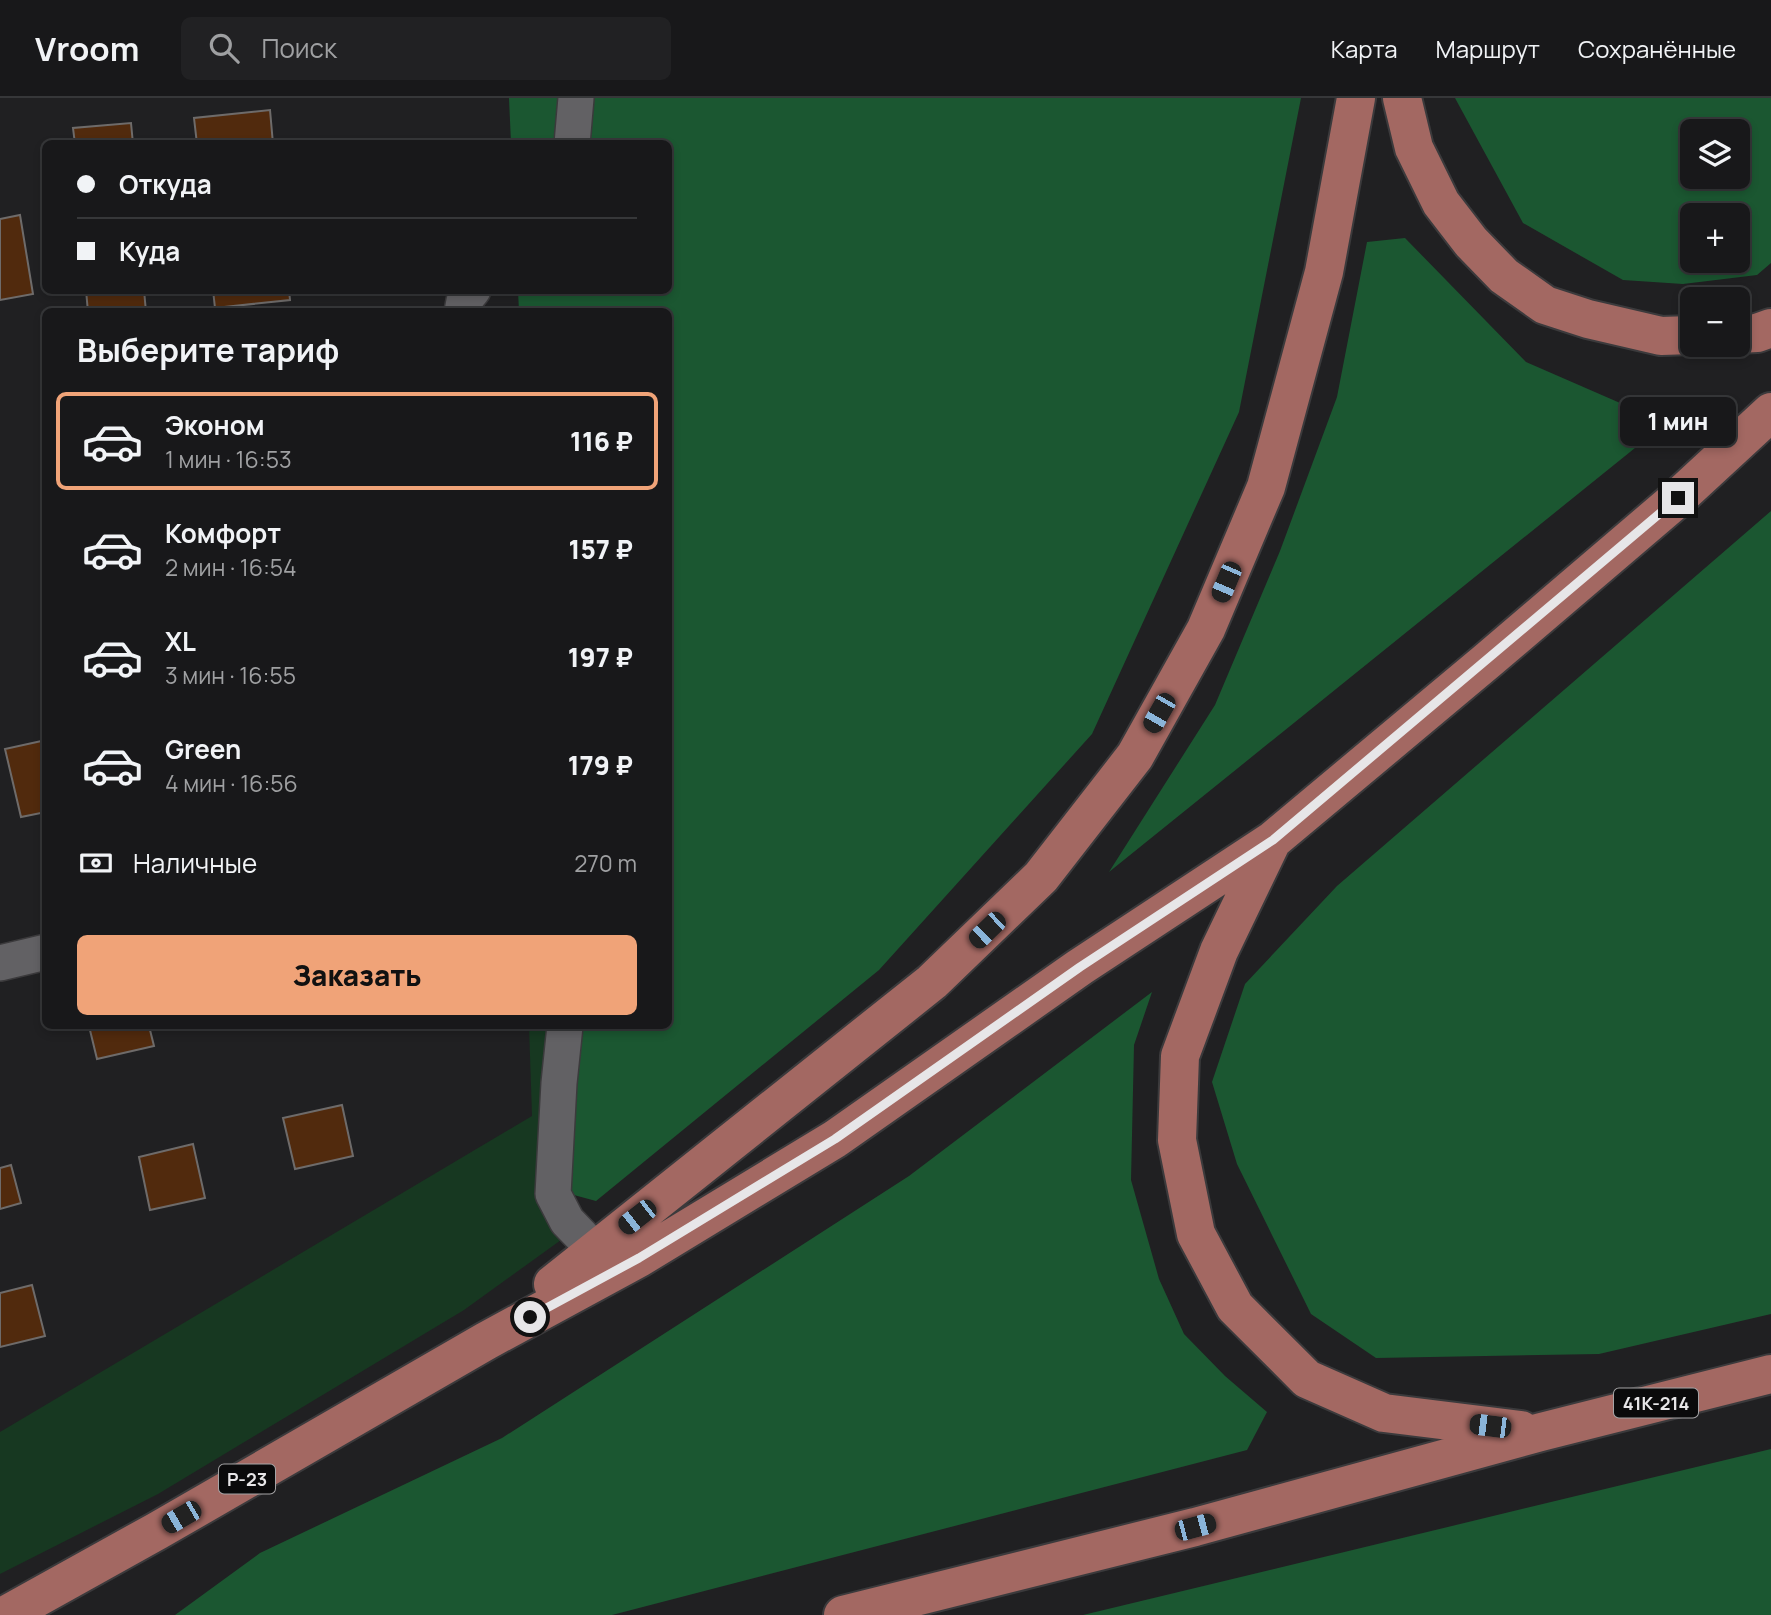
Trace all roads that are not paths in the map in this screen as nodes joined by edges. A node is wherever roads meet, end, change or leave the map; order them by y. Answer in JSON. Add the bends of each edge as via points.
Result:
{"nodes":[{"id":1,"x":576,"y":98,"type":"edge"},
{"id":2,"x":1356,"y":98,"type":"edge"},
{"id":3,"x":1402,"y":98,"type":"edge"},
{"id":4,"x":572,"y":140,"type":"edge"},
{"id":5,"x":1771,"y":328,"type":"edge"},
{"id":6,"x":1750,"y":333,"type":"edge"},
{"id":7,"x":1680,"y":335,"type":"edge"},
{"id":8,"x":1771,"y":412,"type":"edge"},
{"id":9,"x":1273,"y":840,"type":"junction"},
{"id":10,"x":42,"y":953,"type":"edge"},
{"id":11,"x":0,"y":963,"type":"edge"},
{"id":12,"x":565,"y":1029,"type":"edge"},
{"id":13,"x":595,"y":1250,"type":"junction"},
{"id":14,"x":486,"y":1341,"type":"junction"},
{"id":15,"x":1771,"y":1374,"type":"edge"},
{"id":16,"x":1541,"y":1432,"type":"junction"},
{"id":17,"x":6,"y":1615,"type":"edge"},
{"id":18,"x":843,"y":1615,"type":"edge"}],
"edges":[{"from":1,"to":4,"type":"street"},
{"from":2,"to":13,"type":"main road","via":[[1324,272],[1266,487],[1206,629],[1135,755],[1041,877],[932,982]]},
{"from":3,"to":7,"type":"main road","via":[[1414,148],[1441,203],[1504,276],[1545,305],[1661,336]]},
{"from":5,"to":6,"type":"main road"},
{"from":8,"to":9,"type":"main road","number":"Р-23","via":[[1667,507]]},
{"from":9,"to":14,"type":"main road","number":"Р-23","via":[[1080,967],[835,1139],[639,1258]]},
{"from":9,"to":16,"type":"main road","number":"41К-214","via":[[1219,951],[1180,1056],[1177,1140],[1196,1234],[1235,1307],[1307,1379],[1384,1413]]},
{"from":10,"to":11,"type":"street"},
{"from":12,"to":13,"type":"street","via":[[553,1194],[567,1221]]},
{"from":13,"to":14,"type":"main road"},
{"from":14,"to":17,"type":"main road","number":"Р-23"},
{"from":15,"to":16,"type":"main road","number":"41К-214"},
{"from":16,"to":18,"type":"main road","number":"41К-214","via":[[1195,1527]]}]}
